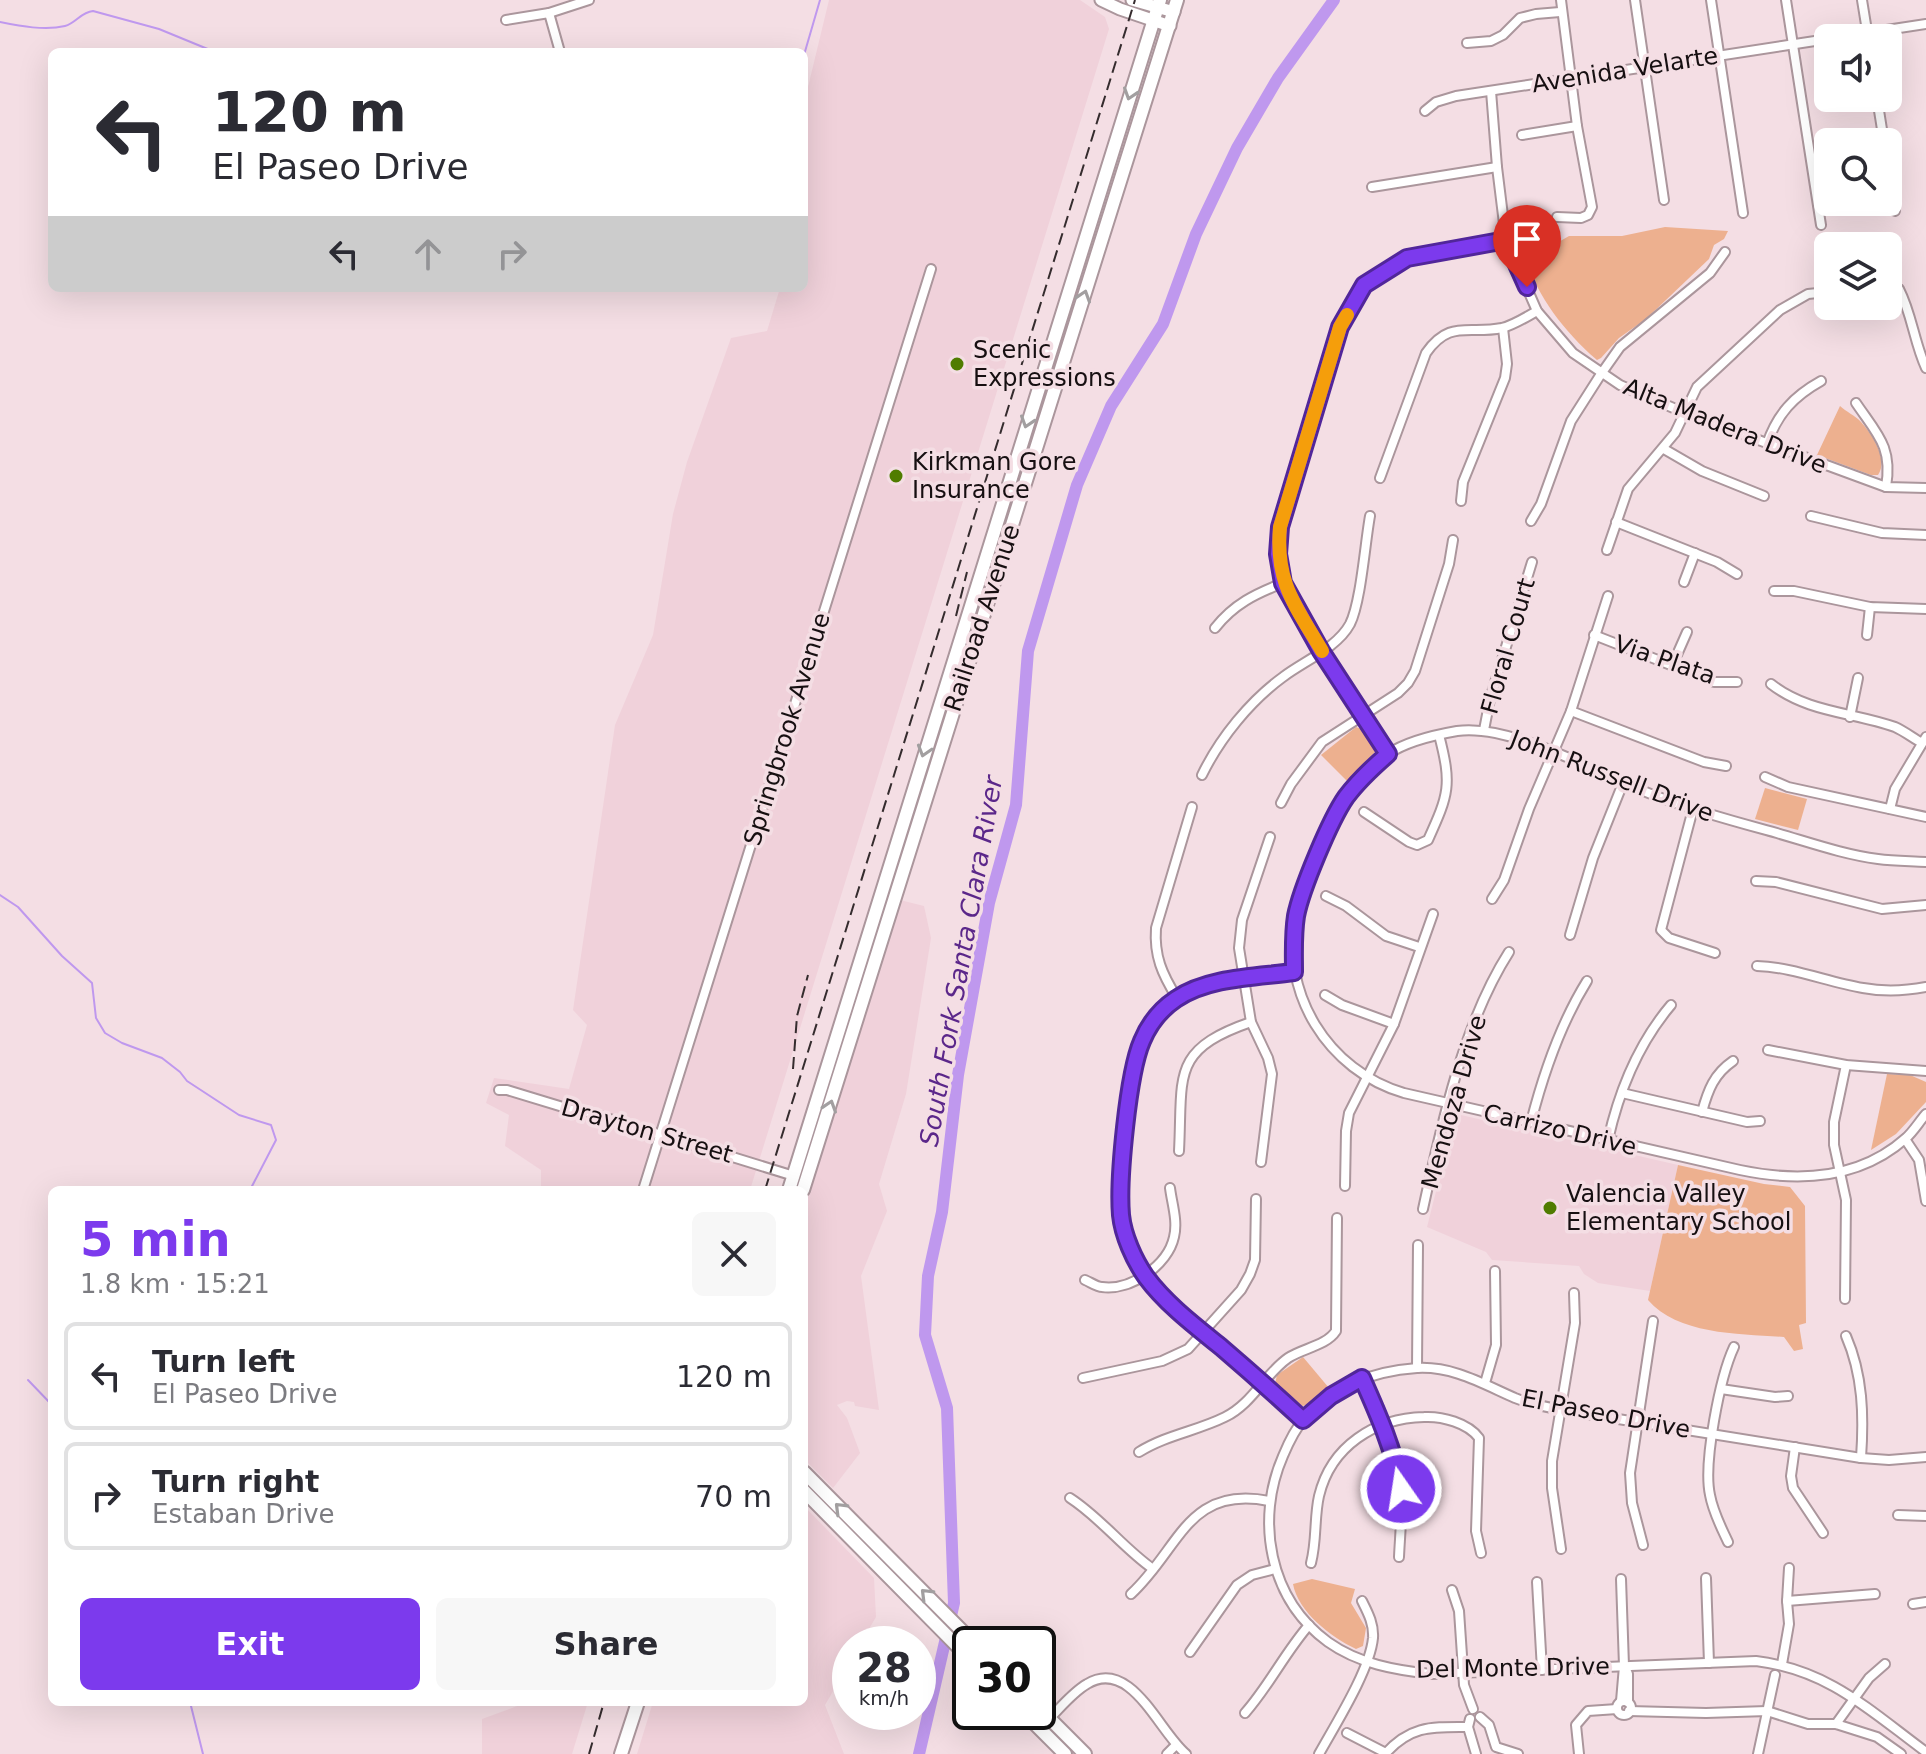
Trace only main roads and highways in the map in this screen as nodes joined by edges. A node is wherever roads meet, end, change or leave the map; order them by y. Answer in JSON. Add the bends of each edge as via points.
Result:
{"nodes":[{"id":1,"x":1101,"y":0,"type":"edge"},
{"id":2,"x":1132,"y":0,"type":"edge"},
{"id":3,"x":1157,"y":9,"type":"edge"},
{"id":4,"x":1174,"y":13,"type":"edge"},
{"id":5,"x":915,"y":782,"type":"junction"},
{"id":6,"x":909,"y":849,"type":"junction"},
{"id":7,"x":790,"y":1186,"type":"edge"},
{"id":8,"x":804,"y":1186,"type":"edge"},
{"id":9,"x":808,"y":1476,"type":"edge"},
{"id":10,"x":808,"y":1495,"type":"edge"},
{"id":11,"x":957,"y":1626,"type":"edge"},
{"id":12,"x":952,"y":1641,"type":"edge"},
{"id":13,"x":637,"y":1706,"type":"edge"},
{"id":14,"x":1056,"y":1724,"type":"edge"},
{"id":15,"x":1041,"y":1730,"type":"edge"},
{"id":16,"x":621,"y":1754,"type":"edge"},
{"id":17,"x":1065,"y":1754,"type":"edge"},
{"id":18,"x":1085,"y":1754,"type":"edge"}],
"edges":[{"from":1,"to":3,"type":"main road"},
{"from":2,"to":3,"type":"main road"},
{"from":3,"to":4,"type":"main road"},
{"from":3,"to":5,"type":"main road","name":"Railroad Avenue","one_way":true},
{"from":6,"to":4,"type":"main road","name":"Railroad Avenue","one_way":true},
{"from":5,"to":6,"type":"main road","via":[[918,797],[905,844]]},
{"from":5,"to":7,"type":"main road","name":"Railroad Avenue"},
{"from":8,"to":6,"type":"main road","name":"Railroad Avenue","one_way":true},
{"from":11,"to":9,"type":"main road","one_way":true},
{"from":10,"to":12,"type":"main road"},
{"from":13,"to":16,"type":"main road"},
{"from":14,"to":18,"type":"main road"},
{"from":15,"to":17,"type":"main road"}]}
